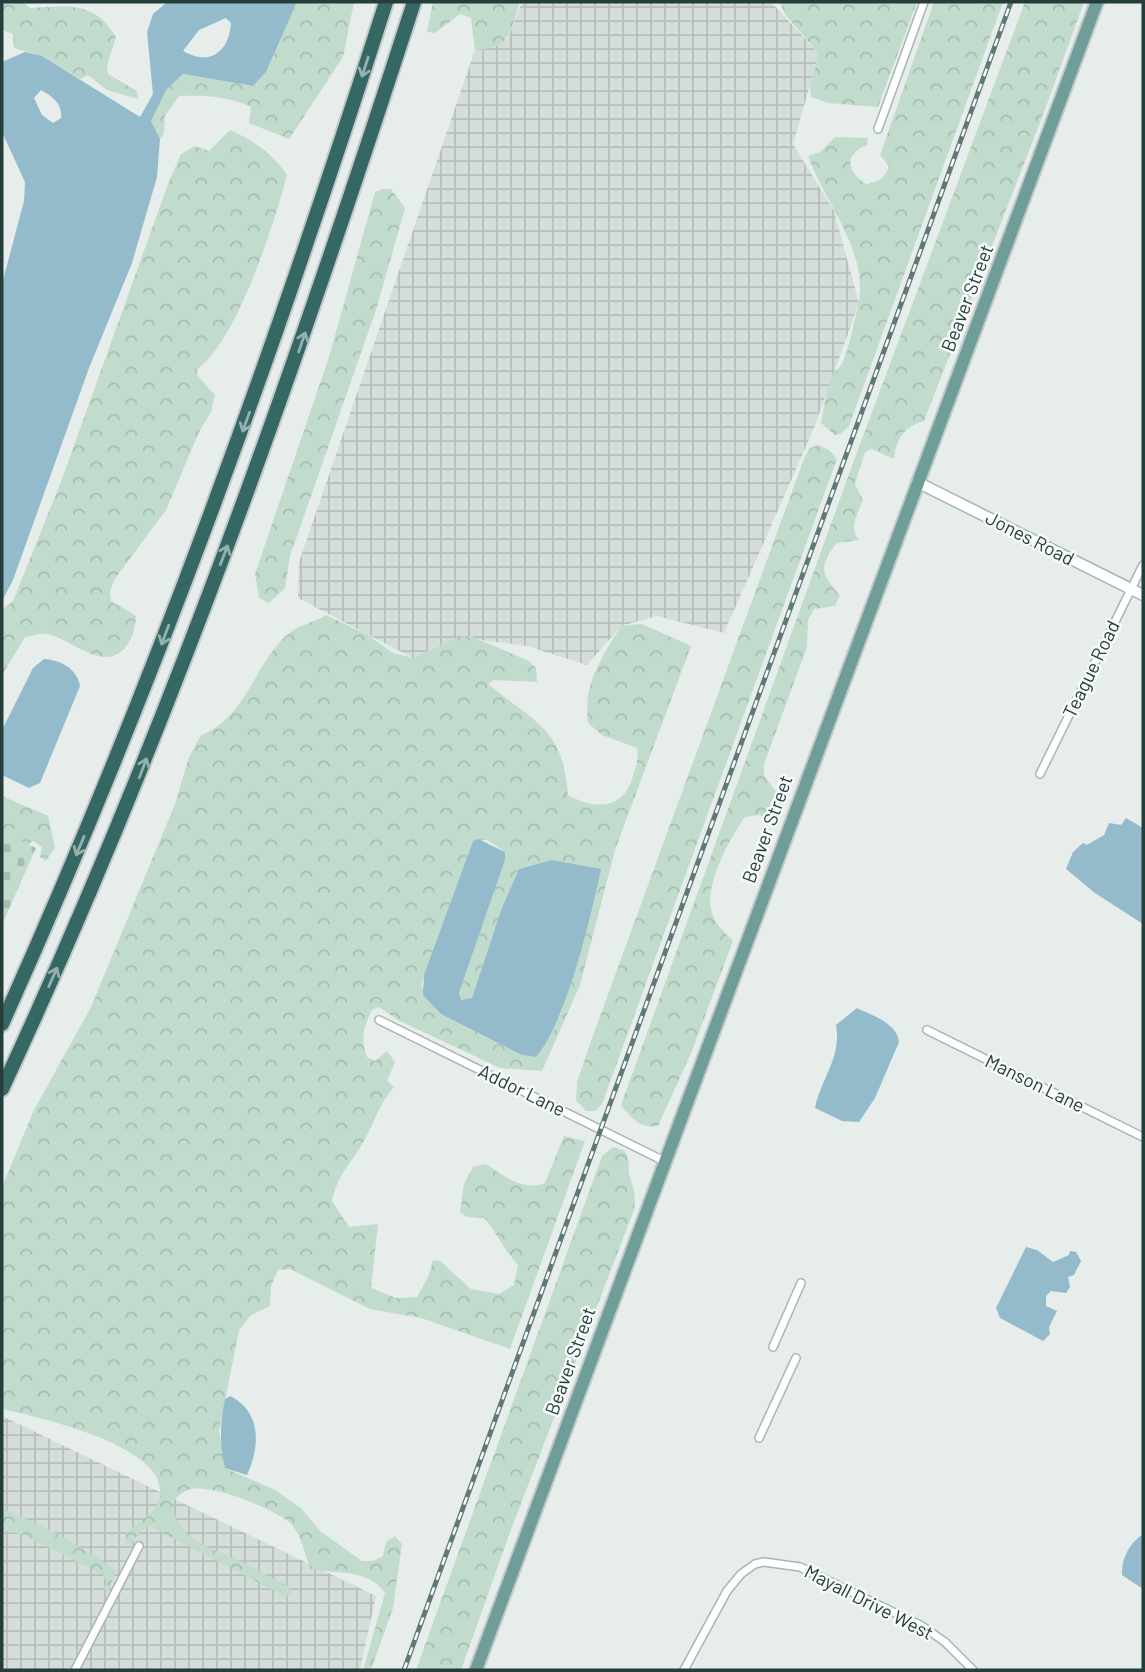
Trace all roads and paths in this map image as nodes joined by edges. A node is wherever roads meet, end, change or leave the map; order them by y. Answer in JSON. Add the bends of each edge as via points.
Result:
{"nodes":[{"id":1,"x":386,"y":2,"type":"edge"},
{"id":2,"x":414,"y":2,"type":"edge"},
{"id":3,"x":923,"y":2,"type":"edge"},
{"id":4,"x":1097,"y":2,"type":"edge"},
{"id":5,"x":878,"y":128,"type":"dead end"},
{"id":6,"x":917,"y":482,"type":"junction"},
{"id":7,"x":1143,"y":565,"type":"edge"},
{"id":8,"x":1132,"y":589,"type":"junction"},
{"id":9,"x":1143,"y":595,"type":"edge"},
{"id":10,"x":1040,"y":774,"type":"dead end"},
{"id":11,"x":379,"y":1020,"type":"dead end"},
{"id":12,"x":2,"y":1024,"type":"edge"},
{"id":13,"x":927,"y":1030,"type":"dead end"},
{"id":14,"x":2,"y":1089,"type":"edge"},
{"id":15,"x":1143,"y":1137,"type":"edge"},
{"id":16,"x":664,"y":1161,"type":"junction"},
{"id":17,"x":801,"y":1283,"type":"dead end"},
{"id":18,"x":773,"y":1347,"type":"dead end"},
{"id":19,"x":796,"y":1358,"type":"dead end"},
{"id":20,"x":759,"y":1438,"type":"dead end"},
{"id":21,"x":139,"y":1546,"type":"dead end"},
{"id":22,"x":75,"y":1670,"type":"edge"},
{"id":23,"x":476,"y":1670,"type":"edge"},
{"id":24,"x":684,"y":1670,"type":"edge"},
{"id":25,"x":973,"y":1670,"type":"edge"}],
"edges":[{"from":1,"to":12,"type":"highway","one_way":true,"via":[[273,348],[200,548],[66,881]]},
{"from":14,"to":2,"type":"highway","one_way":true,"via":[[136,786],[255,474]]},
{"from":3,"to":5,"type":"street"},
{"from":4,"to":6,"type":"main road","name":"Beaver Street"},
{"from":6,"to":8,"type":"street","name":"Jones Road"},
{"from":6,"to":16,"type":"main road","name":"Beaver Street"},
{"from":7,"to":8,"type":"street","name":"Teague Road"},
{"from":8,"to":9,"type":"street","name":"Jones Road"},
{"from":8,"to":10,"type":"street","name":"Teague Road"},
{"from":11,"to":16,"type":"street","name":"Addor Lane"},
{"from":13,"to":15,"type":"street","name":"Manson Lane"},
{"from":16,"to":23,"type":"main road","name":"Beaver Street"},
{"from":17,"to":18,"type":"street"},
{"from":19,"to":20,"type":"street"},
{"from":21,"to":22,"type":"street"},
{"from":24,"to":25,"type":"street","name":"Mayall Drive West","via":[[727,1591],[741,1574],[764,1562],[800,1567],[922,1626],[953,1648]]}]}
